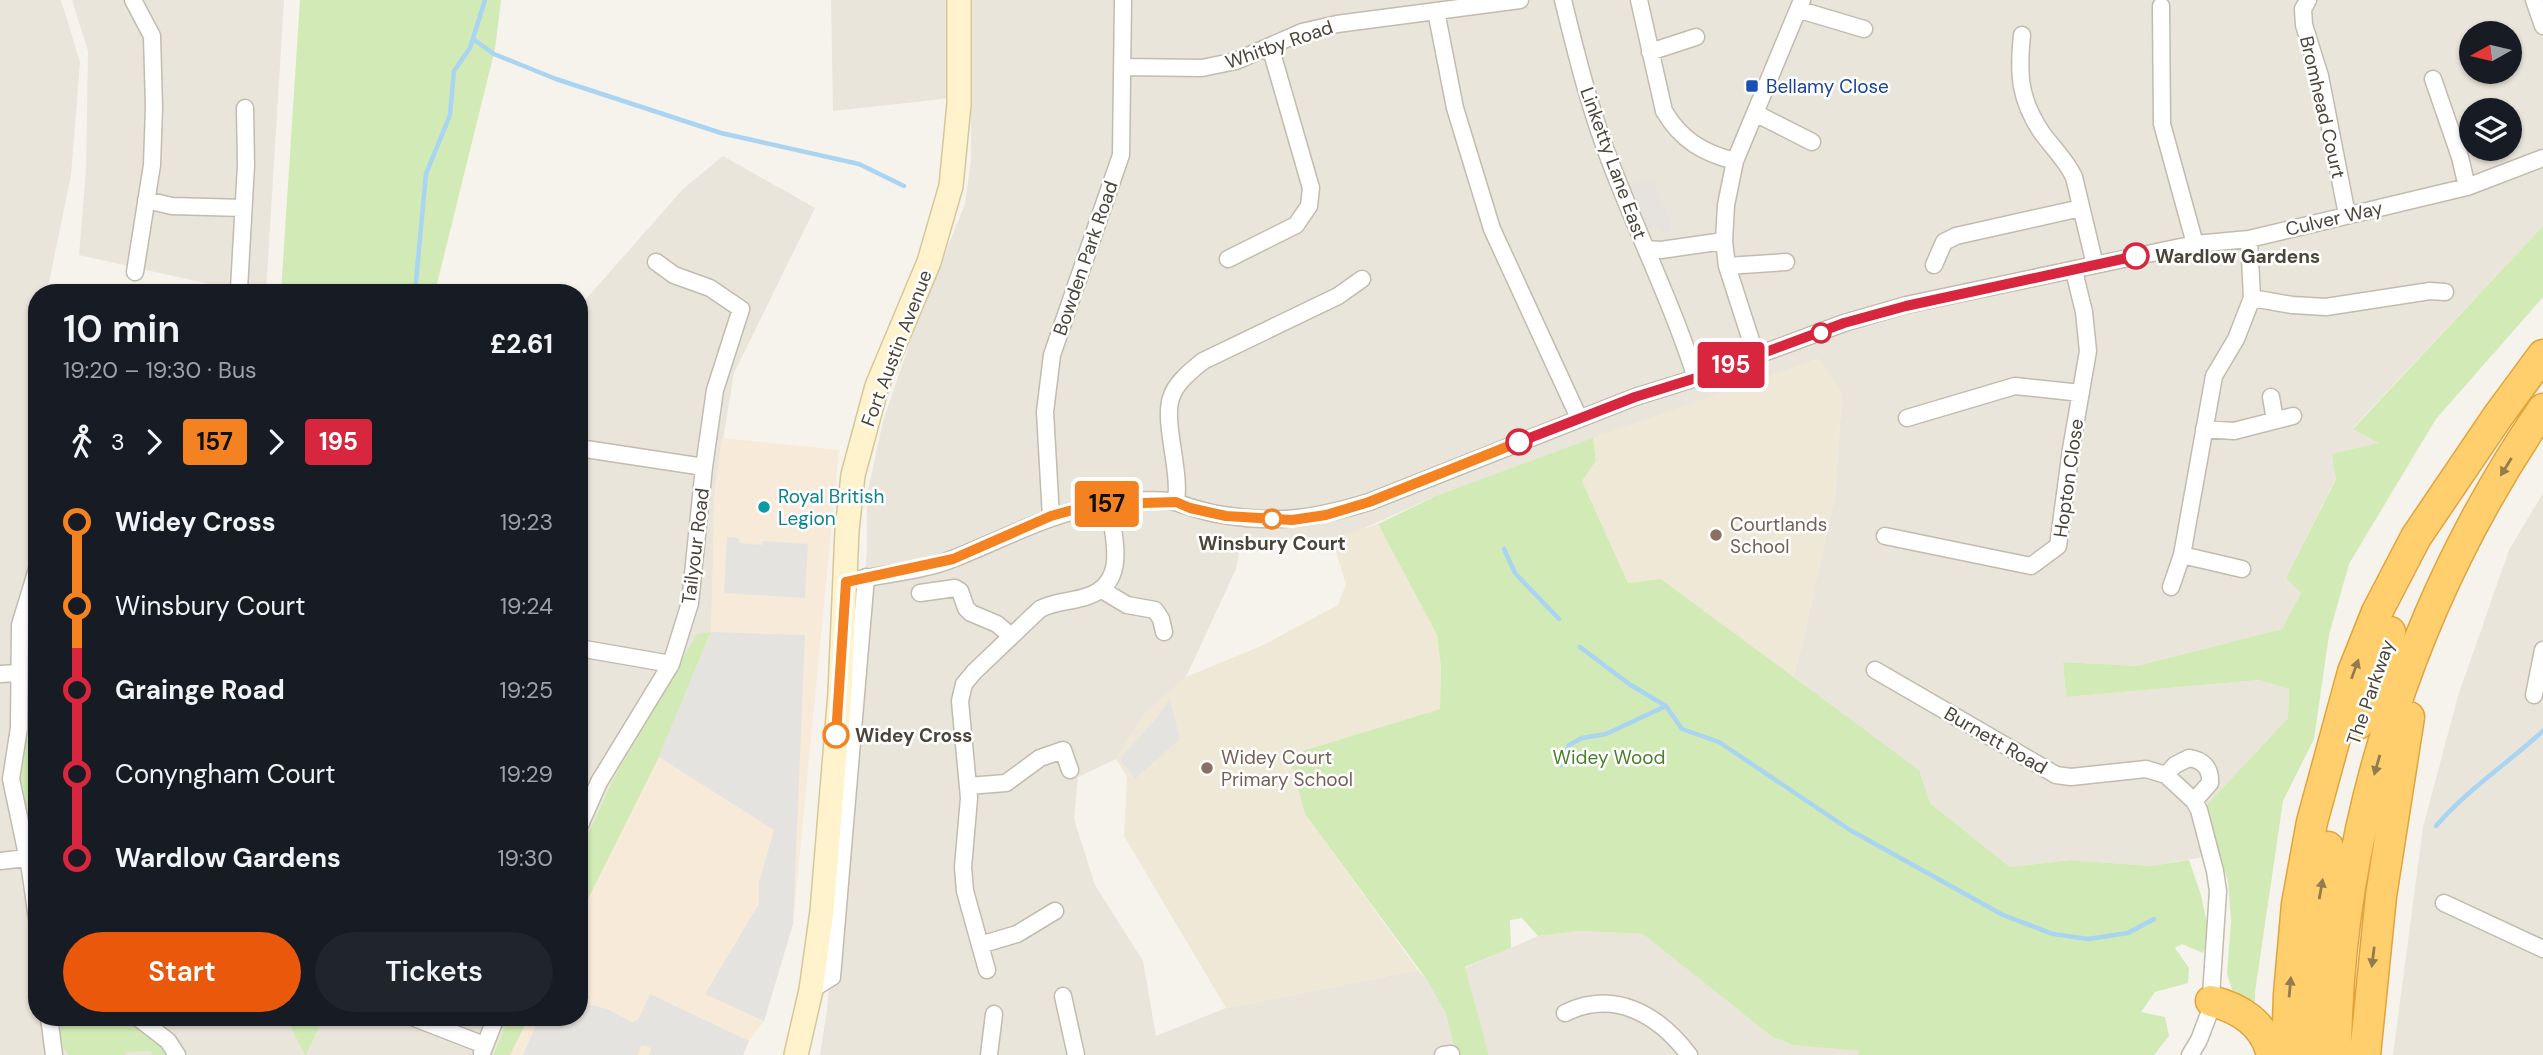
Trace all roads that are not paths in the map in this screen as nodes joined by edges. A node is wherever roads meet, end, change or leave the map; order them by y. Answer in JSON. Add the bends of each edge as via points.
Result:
{"nodes":[{"id":1,"x":133,"y":0,"type":"edge"},
{"id":2,"x":959,"y":0,"type":"edge"},
{"id":3,"x":1123,"y":0,"type":"edge"},
{"id":4,"x":1520,"y":0,"type":"edge"},
{"id":5,"x":1563,"y":0,"type":"edge"},
{"id":6,"x":1639,"y":0,"type":"edge"},
{"id":7,"x":2308,"y":0,"type":"edge"},
{"id":8,"x":2534,"y":0,"type":"edge"},
{"id":9,"x":1801,"y":5,"type":"edge"},
{"id":10,"x":2161,"y":6,"type":"dead end"},
{"id":11,"x":1436,"y":11,"type":"junction"},
{"id":12,"x":2543,"y":26,"type":"edge"},
{"id":13,"x":1864,"y":29,"type":"dead end"},
{"id":14,"x":2022,"y":35,"type":"dead end"},
{"id":15,"x":1696,"y":37,"type":"dead end"},
{"id":16,"x":1270,"y":46,"type":"junction"},
{"id":17,"x":1650,"y":52,"type":"junction"},
{"id":18,"x":1122,"y":67,"type":"junction"},
{"id":19,"x":2433,"y":79,"type":"dead end"},
{"id":20,"x":245,"y":108,"type":"dead end"},
{"id":21,"x":1755,"y":113,"type":"junction"},
{"id":22,"x":1812,"y":142,"type":"dead end"},
{"id":23,"x":2543,"y":158,"type":"edge"},
{"id":24,"x":1735,"y":161,"type":"junction"},
{"id":25,"x":2467,"y":187,"type":"junction"},
{"id":26,"x":146,"y":200,"type":"junction"},
{"id":27,"x":243,"y":208,"type":"junction"},
{"id":28,"x":2081,"y":208,"type":"junction"},
{"id":29,"x":2347,"y":215,"type":"junction"},
{"id":30,"x":2249,"y":239,"type":"junction"},
{"id":31,"x":1724,"y":241,"type":"junction"},
{"id":32,"x":2195,"y":244,"type":"junction"},
{"id":33,"x":1647,"y":249,"type":"junction"},
{"id":34,"x":1228,"y":259,"type":"dead end"},
{"id":35,"x":656,"y":262,"type":"dead end"},
{"id":36,"x":1786,"y":262,"type":"dead end"},
{"id":37,"x":1934,"y":265,"type":"dead end"},
{"id":38,"x":2095,"y":265,"type":"junction"},
{"id":39,"x":1727,"y":266,"type":"junction"},
{"id":40,"x":2074,"y":271,"type":"junction"},
{"id":41,"x":135,"y":272,"type":"dead end"},
{"id":42,"x":1362,"y":279,"type":"dead end"},
{"id":43,"x":239,"y":284,"type":"edge"},
{"id":44,"x":2435,"y":297,"type":"dead end"},
{"id":45,"x":2252,"y":298,"type":"junction"},
{"id":46,"x":2543,"y":355,"type":"edge"},
{"id":47,"x":1756,"y":356,"type":"junction"},
{"id":48,"x":2543,"y":368,"type":"edge"},
{"id":49,"x":1696,"y":378,"type":"junction"},
{"id":50,"x":2081,"y":393,"type":"junction"},
{"id":51,"x":1915,"y":396,"type":"dead end"},
{"id":52,"x":2272,"y":397,"type":"dead end"},
{"id":53,"x":2543,"y":410,"type":"edge"},
{"id":54,"x":2293,"y":416,"type":"dead end"},
{"id":55,"x":1579,"y":418,"type":"junction"},
{"id":56,"x":2275,"y":420,"type":"junction"},
{"id":57,"x":2204,"y":429,"type":"junction"},
{"id":58,"x":588,"y":449,"type":"edge"},
{"id":59,"x":704,"y":467,"type":"junction"},
{"id":60,"x":1176,"y":502,"type":"junction"},
{"id":61,"x":1109,"y":504,"type":"junction"},
{"id":62,"x":1051,"y":516,"type":"junction"},
{"id":63,"x":2467,"y":534,"type":"junction"},
{"id":64,"x":1885,"y":536,"type":"dead end"},
{"id":65,"x":2182,"y":555,"type":"junction"},
{"id":66,"x":2242,"y":569,"type":"dead end"},
{"id":67,"x":856,"y":580,"type":"junction"},
{"id":68,"x":2171,"y":587,"type":"dead end"},
{"id":69,"x":1102,"y":590,"type":"junction"},
{"id":70,"x":920,"y":593,"type":"dead end"},
{"id":71,"x":28,"y":599,"type":"edge"},
{"id":72,"x":1164,"y":632,"type":"dead end"},
{"id":73,"x":1011,"y":636,"type":"junction"},
{"id":74,"x":588,"y":650,"type":"edge"},
{"id":75,"x":2543,"y":650,"type":"edge"},
{"id":76,"x":671,"y":664,"type":"junction"},
{"id":77,"x":18,"y":673,"type":"junction"},
{"id":78,"x":0,"y":674,"type":"edge"},
{"id":79,"x":1880,"y":677,"type":"dead end"},
{"id":80,"x":2534,"y":695,"type":"dead end"},
{"id":81,"x":1070,"y":770,"type":"dead end"},
{"id":82,"x":2166,"y":775,"type":"junction"},
{"id":83,"x":968,"y":786,"type":"junction"},
{"id":84,"x":2194,"y":801,"type":"junction"},
{"id":85,"x":588,"y":807,"type":"edge"},
{"id":86,"x":26,"y":859,"type":"junction"},
{"id":87,"x":0,"y":861,"type":"edge"},
{"id":88,"x":28,"y":864,"type":"edge"},
{"id":89,"x":2444,"y":902,"type":"dead end"},
{"id":90,"x":1055,"y":911,"type":"dead end"},
{"id":91,"x":980,"y":945,"type":"junction"},
{"id":92,"x":2543,"y":949,"type":"edge"},
{"id":93,"x":987,"y":970,"type":"dead end"},
{"id":94,"x":1063,"y":996,"type":"dead end"},
{"id":95,"x":2211,"y":1001,"type":"junction"},
{"id":96,"x":1564,"y":1013,"type":"dead end"},
{"id":97,"x":994,"y":1014,"type":"dead end"},
{"id":98,"x":50,"y":1026,"type":"edge"},
{"id":99,"x":149,"y":1026,"type":"edge"},
{"id":100,"x":431,"y":1026,"type":"edge"},
{"id":101,"x":492,"y":1026,"type":"edge"},
{"id":102,"x":483,"y":1050,"type":"edge"},
{"id":103,"x":54,"y":1055,"type":"edge"},
{"id":104,"x":177,"y":1055,"type":"edge"},
{"id":105,"x":796,"y":1055,"type":"edge"},
{"id":106,"x":989,"y":1055,"type":"edge"},
{"id":107,"x":1076,"y":1055,"type":"edge"},
{"id":108,"x":1689,"y":1055,"type":"edge"},
{"id":109,"x":2190,"y":1055,"type":"edge"},
{"id":110,"x":2272,"y":1055,"type":"edge"},
{"id":111,"x":2287,"y":1055,"type":"edge"},
{"id":112,"x":2309,"y":1055,"type":"edge"},
{"id":113,"x":2336,"y":1055,"type":"edge"},
{"id":114,"x":2365,"y":1055,"type":"edge"}],
"edges":[{"from":1,"to":26,"type":"street","via":[[152,36],[152,164]]},
{"from":2,"to":67,"type":"main road","name":"Fort Austin Avenue","via":[[960,104],[951,186],[929,262],[865,422],[847,530]]},
{"from":3,"to":18,"type":"street","name":"Bowden Park Road"},
{"from":4,"to":11,"type":"street","name":"Whitby Road"},
{"from":5,"to":33,"type":"street","name":"Linketty Lane East","via":[[1595,119]]},
{"from":6,"to":17,"type":"street"},
{"from":7,"to":29,"type":"street","name":"Bromhead Court","via":[[2304,25],[2320,76]]},
{"from":8,"to":12,"type":"street"},
{"from":9,"to":13,"type":"street"},
{"from":9,"to":21,"type":"street"},
{"from":10,"to":32,"type":"street","via":[[2162,124]]},
{"from":11,"to":16,"type":"street","name":"Whitby Road","via":[[1337,24]]},
{"from":11,"to":55,"type":"street","via":[[1455,108],[1492,229]]},
{"from":14,"to":28,"type":"street","via":[[2022,92],[2042,132],[2068,165]]},
{"from":15,"to":17,"type":"street"},
{"from":16,"to":18,"type":"street","name":"Whitby Road","via":[[1236,61],[1202,68]]},
{"from":16,"to":34,"type":"street","via":[[1311,188],[1309,206],[1296,225]]},
{"from":17,"to":24,"type":"street","via":[[1672,126],[1686,141]]},
{"from":18,"to":62,"type":"street","name":"Bowden Park Road","via":[[1121,155],[1047,380]]},
{"from":19,"to":25,"type":"street"},
{"from":20,"to":27,"type":"street"},
{"from":21,"to":22,"type":"street"},
{"from":21,"to":24,"type":"street"},
{"from":23,"to":25,"type":"street","name":"Culver Way"},
{"from":24,"to":31,"type":"street"},
{"from":25,"to":29,"type":"street","name":"Culver Way"},
{"from":26,"to":27,"type":"street","via":[[172,206]]},
{"from":26,"to":41,"type":"street"},
{"from":27,"to":43,"type":"street"},
{"from":28,"to":37,"type":"street","via":[[1956,236],[1944,242]]},
{"from":28,"to":38,"type":"street"},
{"from":29,"to":30,"type":"street","name":"Culver Way"},
{"from":30,"to":32,"type":"street","name":"Culver Way"},
{"from":30,"to":45,"type":"street"},
{"from":31,"to":33,"type":"street","name":"Linketty Lane East"},
{"from":31,"to":39,"type":"street"},
{"from":32,"to":38,"type":"street","name":"Culver Way"},
{"from":33,"to":49,"type":"street"},
{"from":35,"to":59,"type":"street","name":"Tailyour Road","via":[[741,309],[715,390]]},
{"from":36,"to":39,"type":"street"},
{"from":38,"to":40,"type":"street","name":"Culver Way"},
{"from":39,"to":47,"type":"street"},
{"from":40,"to":47,"type":"street","name":"Culver Way","via":[[1906,306]]},
{"from":40,"to":50,"type":"street","name":"Hopton Close","via":[[2088,351]]},
{"from":42,"to":60,"type":"street","via":[[1338,296],[1203,360],[1188,373],[1170,400],[1179,486]]},
{"from":44,"to":45,"type":"street","via":[[2326,307]]},
{"from":45,"to":57,"type":"street","via":[[2236,339],[2214,376]]},
{"from":111,"to":46,"type":"highway","one_way":true,"via":[[2297,904],[2312,822],[2353,672],[2377,612],[2416,537]]},
{"from":47,"to":49,"type":"street","name":"Culver Way"},
{"from":112,"to":48,"type":"highway","name":"The Parkway","one_way":true,"via":[[2319,904],[2346,766],[2364,703],[2402,602],[2472,475]]},
{"from":49,"to":55,"type":"street","name":"Culver Way"},
{"from":50,"to":51,"type":"street","via":[[2015,386],[1914,415]]},
{"from":50,"to":64,"type":"street","name":"Hopton Close","via":[[2058,546],[2049,553],[2031,566]]},
{"from":52,"to":56,"type":"street"},
{"from":53,"to":63,"type":"highway","name":"The Parkway","one_way":true},
{"from":54,"to":56,"type":"street"},
{"from":55,"to":60,"type":"street","name":"Culver Way","via":[[1326,515],[1292,520],[1236,516]]},
{"from":56,"to":57,"type":"street","via":[[2234,431]]},
{"from":57,"to":65,"type":"street"},
{"from":58,"to":59,"type":"street","name":"Tailyour Road"},
{"from":59,"to":76,"type":"street","name":"Tailyour Road","via":[[690,603]]},
{"from":60,"to":61,"type":"street","name":"Culver Way"},
{"from":61,"to":62,"type":"street","name":"Culver Way"},
{"from":61,"to":69,"type":"street","via":[[1117,563]]},
{"from":62,"to":67,"type":"street","name":"Culver Way","via":[[953,559]]},
{"from":63,"to":113,"type":"highway","name":"The Parkway","one_way":true,"via":[[2418,643],[2375,773],[2348,908]]},
{"from":63,"to":114,"type":"highway","one_way":true,"via":[[2455,585],[2422,667],[2404,740],[2379,908]]},
{"from":65,"to":66,"type":"street"},
{"from":65,"to":68,"type":"street"},
{"from":67,"to":105,"type":"main road","name":"Fort Austin Avenue","via":[[841,682],[822,911]]},
{"from":69,"to":72,"type":"street","via":[[1128,605],[1160,605]]},
{"from":69,"to":73,"type":"street","via":[[1040,609]]},
{"from":70,"to":73,"type":"street","via":[[955,588],[971,613],[989,619]]},
{"from":71,"to":77,"type":"street","via":[[20,625]]},
{"from":73,"to":83,"type":"street","via":[[964,684],[960,701]]},
{"from":74,"to":76,"type":"street"},
{"from":75,"to":80,"type":"street"},
{"from":76,"to":85,"type":"street","name":"Tailyour Road"},
{"from":77,"to":78,"type":"street"},
{"from":77,"to":86,"type":"street","via":[[19,728],[11,779]]},
{"from":79,"to":82,"type":"street","name":"Burnett Road","via":[[2056,775],[2071,778],[2146,769]]},
{"from":81,"to":83,"type":"street","via":[[1063,750],[1040,758],[1006,783]]},
{"from":82,"to":84,"type":"street"},
{"from":82,"to":84,"type":"street","via":[[2189,758],[2201,761],[2209,771],[2210,783]]},
{"from":83,"to":91,"type":"street","via":[[963,867]]},
{"from":84,"to":95,"type":"street","via":[[2218,891]]},
{"from":86,"to":87,"type":"street"},
{"from":86,"to":88,"type":"street"},
{"from":89,"to":92,"type":"street","via":[[2466,906]]},
{"from":90,"to":91,"type":"street","via":[[1017,934]]},
{"from":91,"to":93,"type":"street"},
{"from":94,"to":107,"type":"street"},
{"from":95,"to":109,"type":"street"},
{"from":95,"to":110,"type":"highway","via":[[2228,1005],[2252,1020],[2266,1037]]},
{"from":96,"to":108,"type":"street","via":[[1582,1004],[1622,1005],[1677,1039]]},
{"from":97,"to":106,"type":"street"},
{"from":98,"to":103,"type":"street"},
{"from":99,"to":104,"type":"street"},
{"from":100,"to":102,"type":"street"},
{"from":101,"to":102,"type":"street"}]}
